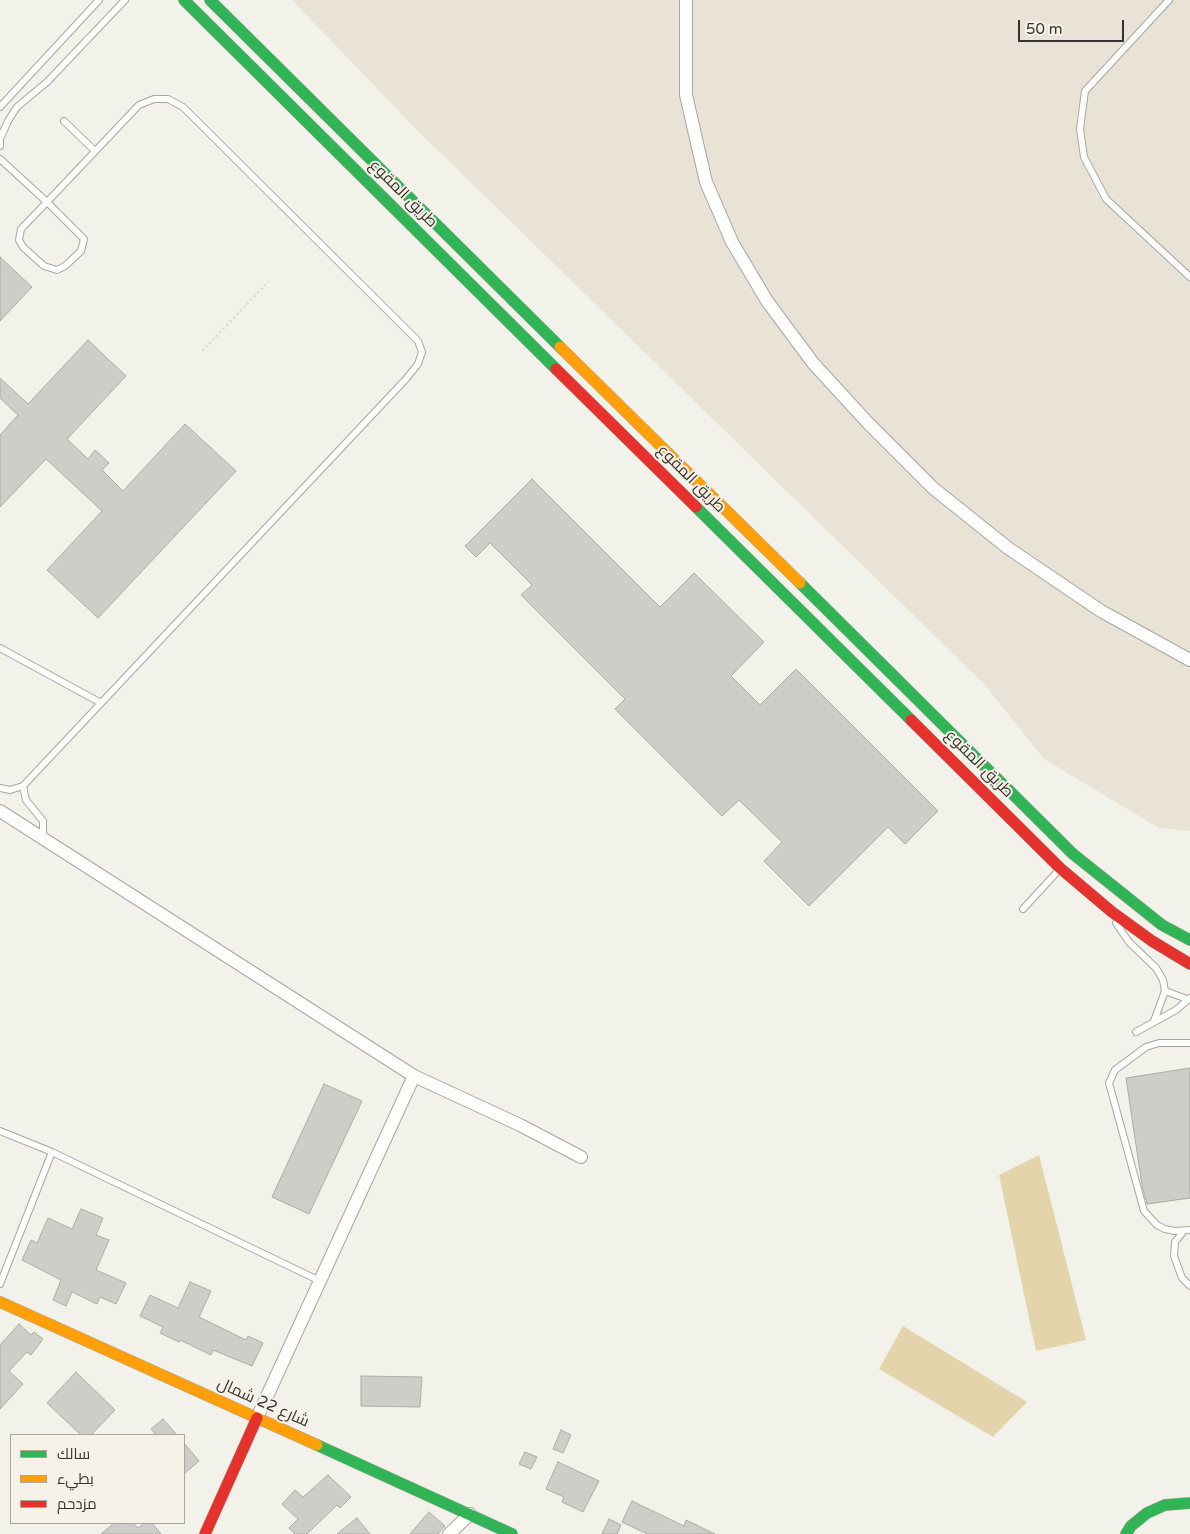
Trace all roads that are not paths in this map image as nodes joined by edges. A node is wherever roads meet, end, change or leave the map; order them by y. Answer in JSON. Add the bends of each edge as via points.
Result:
{"nodes":[{"id":1,"x":99,"y":0,"type":"edge"},
{"id":2,"x":125,"y":0,"type":"edge"},
{"id":3,"x":210,"y":0,"type":"edge"},
{"id":4,"x":686,"y":0,"type":"edge"},
{"id":5,"x":1169,"y":0,"type":"edge"},
{"id":6,"x":181,"y":1,"type":"edge"},
{"id":7,"x":0,"y":107,"type":"edge"},
{"id":8,"x":64,"y":121,"type":"dead end"},
{"id":9,"x":0,"y":135,"type":"edge"},
{"id":10,"x":0,"y":146,"type":"edge"},
{"id":11,"x":95,"y":152,"type":"junction"},
{"id":12,"x":0,"y":159,"type":"edge"},
{"id":13,"x":47,"y":202,"type":"junction"},
{"id":14,"x":1190,"y":277,"type":"edge"},
{"id":15,"x":0,"y":648,"type":"edge"},
{"id":16,"x":1188,"y":656,"type":"edge"},
{"id":17,"x":101,"y":703,"type":"junction"},
{"id":18,"x":23,"y":786,"type":"junction"},
{"id":19,"x":0,"y":788,"type":"edge"},
{"id":20,"x":0,"y":811,"type":"edge"},
{"id":21,"x":42,"y":838,"type":"junction"},
{"id":22,"x":1060,"y":868,"type":"junction"},
{"id":23,"x":1023,"y":909,"type":"dead end"},
{"id":24,"x":1112,"y":912,"type":"junction"},
{"id":25,"x":1190,"y":940,"type":"edge"},
{"id":26,"x":1190,"y":964,"type":"edge"},
{"id":27,"x":1165,"y":991,"type":"junction"},
{"id":28,"x":1189,"y":999,"type":"edge"},
{"id":29,"x":1154,"y":1021,"type":"junction"},
{"id":30,"x":1136,"y":1032,"type":"dead end"},
{"id":31,"x":1190,"y":1043,"type":"edge"},
{"id":32,"x":414,"y":1076,"type":"junction"},
{"id":33,"x":0,"y":1132,"type":"edge"},
{"id":34,"x":52,"y":1152,"type":"junction"},
{"id":35,"x":581,"y":1157,"type":"dead end"},
{"id":36,"x":1186,"y":1231,"type":"edge"},
{"id":37,"x":320,"y":1281,"type":"junction"},
{"id":38,"x":0,"y":1284,"type":"edge"},
{"id":39,"x":1190,"y":1286,"type":"edge"},
{"id":40,"x":0,"y":1302,"type":"edge"},
{"id":41,"x":257,"y":1418,"type":"junction"},
{"id":42,"x":1190,"y":1502,"type":"edge"},
{"id":43,"x":470,"y":1514,"type":"junction"},
{"id":44,"x":205,"y":1534,"type":"edge"},
{"id":45,"x":450,"y":1534,"type":"edge"},
{"id":46,"x":512,"y":1534,"type":"edge"},
{"id":47,"x":1126,"y":1534,"type":"edge"}],
"edges":[{"from":1,"to":7,"type":"lane"},
{"from":2,"to":9,"type":"lane","via":[[48,82],[18,107]]},
{"from":3,"to":25,"type":"main road","name":"طريق المقوع","via":[[1073,854],[1162,925]]},
{"from":4,"to":16,"type":"street","via":[[686,95],[706,182],[732,242],[767,301],[813,363],[934,488],[1008,548],[1101,611]]},
{"from":5,"to":14,"type":"lane","via":[[1086,91],[1080,129],[1084,157],[1106,199]]},
{"from":6,"to":22,"type":"main road","name":"طريق المقوع","via":[[193,9]]},
{"from":8,"to":11,"type":"lane"},
{"from":9,"to":10,"type":"lane"},
{"from":11,"to":13,"type":"lane"},
{"from":11,"to":17,"type":"lane","via":[[139,105],[154,98],[168,99],[183,106],[418,341],[422,352],[418,364],[406,379]]},
{"from":12,"to":13,"type":"lane"},
{"from":13,"to":13,"type":"lane","via":[[22,229],[19,240],[44,266],[57,270],[81,251],[84,239]]},
{"from":15,"to":17,"type":"lane"},
{"from":17,"to":18,"type":"lane"},
{"from":18,"to":19,"type":"lane","via":[[10,790]]},
{"from":18,"to":21,"type":"lane","via":[[26,800],[43,821]]},
{"from":20,"to":21,"type":"street"},
{"from":21,"to":32,"type":"street"},
{"from":22,"to":23,"type":"lane"},
{"from":22,"to":24,"type":"main road","name":"طريق المقوع"},
{"from":24,"to":26,"type":"main road","name":"طريق المقوع"},
{"from":24,"to":27,"type":"lane","via":[[1120,931],[1156,968]]},
{"from":27,"to":28,"type":"lane"},
{"from":27,"to":29,"type":"lane"},
{"from":28,"to":29,"type":"lane"},
{"from":29,"to":30,"type":"lane"},
{"from":31,"to":36,"type":"lane","via":[[1159,1043],[1146,1047],[1115,1070],[1109,1083],[1144,1212],[1156,1225]]},
{"from":32,"to":35,"type":"street"},
{"from":32,"to":37,"type":"street"},
{"from":33,"to":34,"type":"lane"},
{"from":34,"to":37,"type":"lane"},
{"from":34,"to":38,"type":"lane"},
{"from":36,"to":39,"type":"lane","via":[[1175,1242],[1174,1256],[1182,1278]]},
{"from":37,"to":41,"type":"street"},
{"from":40,"to":41,"type":"main road","name":"شارع 22 شمال"},
{"from":41,"to":43,"type":"main road","name":"شارع 22 شمال"},
{"from":41,"to":44,"type":"main road"},
{"from":42,"to":47,"type":"main road","via":[[1165,1505],[1147,1512]]},
{"from":43,"to":45,"type":"street"},
{"from":43,"to":46,"type":"main road","name":"شارع 22 شمال"}]}
